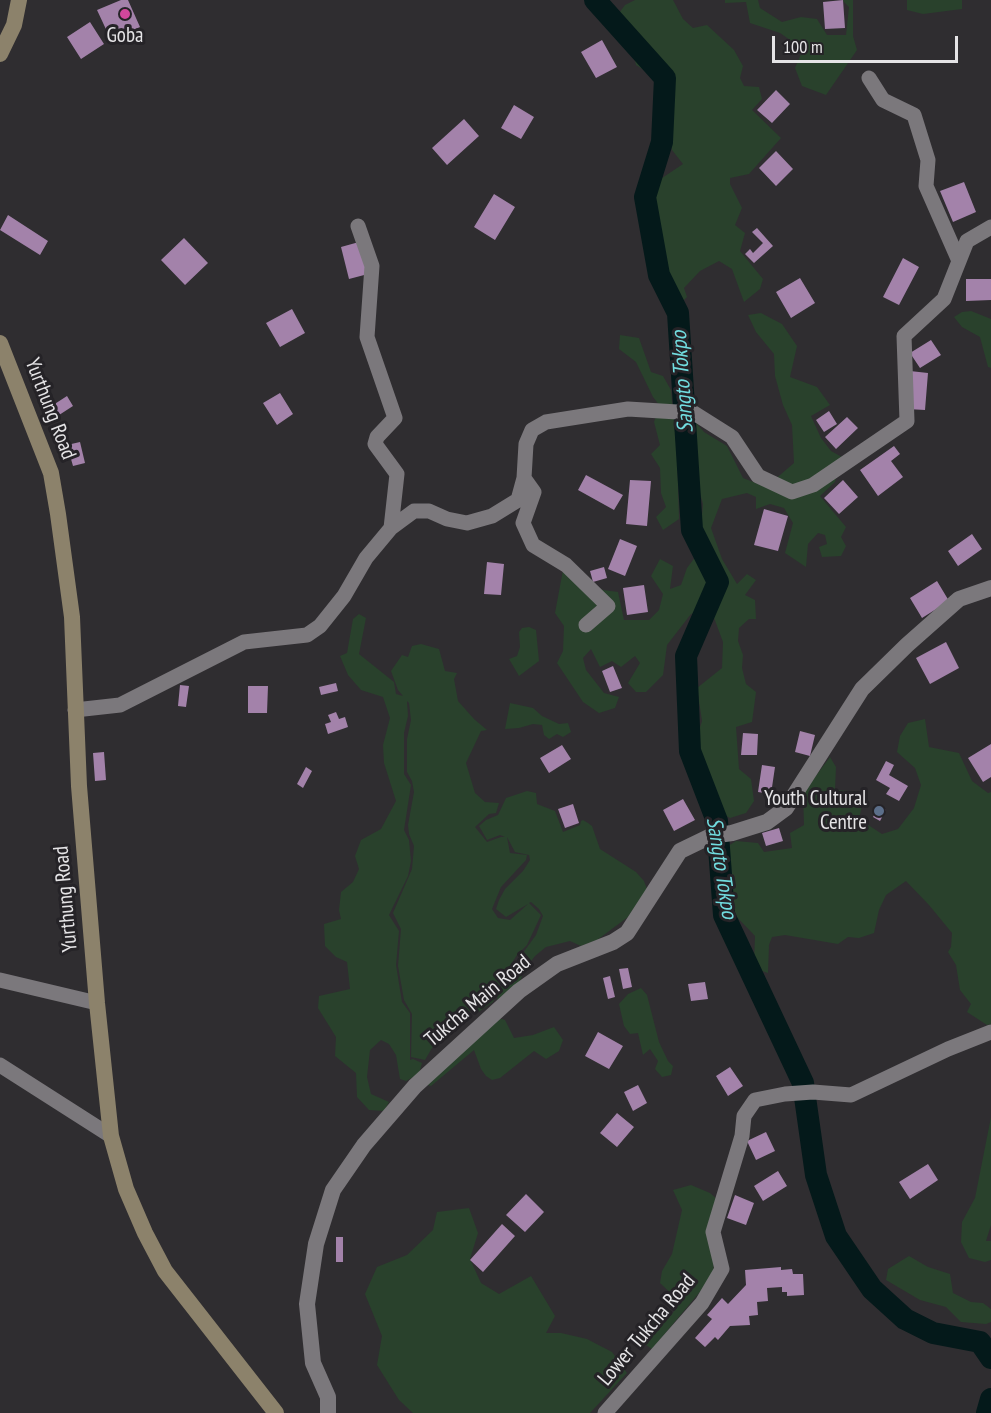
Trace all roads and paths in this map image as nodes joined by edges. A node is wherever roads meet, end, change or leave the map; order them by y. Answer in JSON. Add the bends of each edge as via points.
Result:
{"nodes":[{"id":1,"x":20,"y":0,"type":"edge"},
{"id":2,"x":0,"y":54,"type":"edge"},
{"id":3,"x":869,"y":78,"type":"dead end"},
{"id":4,"x":358,"y":226,"type":"dead end"},
{"id":5,"x":991,"y":227,"type":"edge"},
{"id":6,"x":959,"y":261,"type":"junction"},
{"id":7,"x":0,"y":343,"type":"edge"},
{"id":8,"x":524,"y":478,"type":"junction"},
{"id":9,"x":391,"y":528,"type":"junction"},
{"id":10,"x":991,"y":588,"type":"edge"},
{"id":11,"x":586,"y":625,"type":"dead end"},
{"id":12,"x":75,"y":710,"type":"junction"},
{"id":13,"x":0,"y":980,"type":"edge"},
{"id":14,"x":97,"y":1003,"type":"junction"},
{"id":15,"x":991,"y":1032,"type":"edge"},
{"id":16,"x":0,"y":1065,"type":"edge"},
{"id":17,"x":111,"y":1136,"type":"junction"},
{"id":18,"x":276,"y":1413,"type":"edge"},
{"id":19,"x":328,"y":1413,"type":"edge"},
{"id":20,"x":605,"y":1413,"type":"edge"}],
"edges":[{"from":1,"to":2,"type":"main road","via":[[14,25]]},
{"from":3,"to":6,"type":"street","via":[[883,100],[914,115],[928,160],[926,186]]},
{"from":4,"to":9,"type":"street","via":[[372,266],[367,337],[395,418],[375,444],[398,474]]},
{"from":5,"to":6,"type":"street","via":[[968,241]]},
{"from":6,"to":8,"type":"street","via":[[944,299],[904,336],[907,421],[813,485],[792,492],[758,476],[732,437],[694,413],[627,409],[546,422],[532,430],[526,444]]},
{"from":7,"to":12,"type":"main road","name":"Yurthung Road","via":[[51,473],[72,617]]},
{"from":8,"to":9,"type":"street","via":[[518,500],[492,516],[467,523],[429,511],[414,511]]},
{"from":8,"to":11,"type":"street","via":[[534,492],[523,524],[533,545],[566,566],[608,606]]},
{"from":9,"to":12,"type":"street","via":[[366,558],[344,597],[320,626],[307,635],[244,642],[120,705]]},
{"from":10,"to":19,"type":"street","name":"Tukcha Main Road","via":[[959,600],[862,689],[786,808],[767,822],[711,836],[680,851],[627,933],[557,964],[519,991],[415,1086],[364,1145],[333,1190],[316,1244],[308,1304],[313,1363],[328,1397]]},
{"from":12,"to":14,"type":"main road","name":"Yurthung Road"},
{"from":13,"to":14,"type":"street"},
{"from":14,"to":17,"type":"main road","name":"Yurthung Road"},
{"from":15,"to":20,"type":"street","name":"Lower Tukcha Road","via":[[851,1095],[813,1092],[755,1100],[744,1116],[742,1136],[713,1232],[722,1269],[702,1303]]},
{"from":16,"to":17,"type":"street"},
{"from":17,"to":18,"type":"main road","name":"Yurthung Road","via":[[126,1189],[165,1271]]}]}
